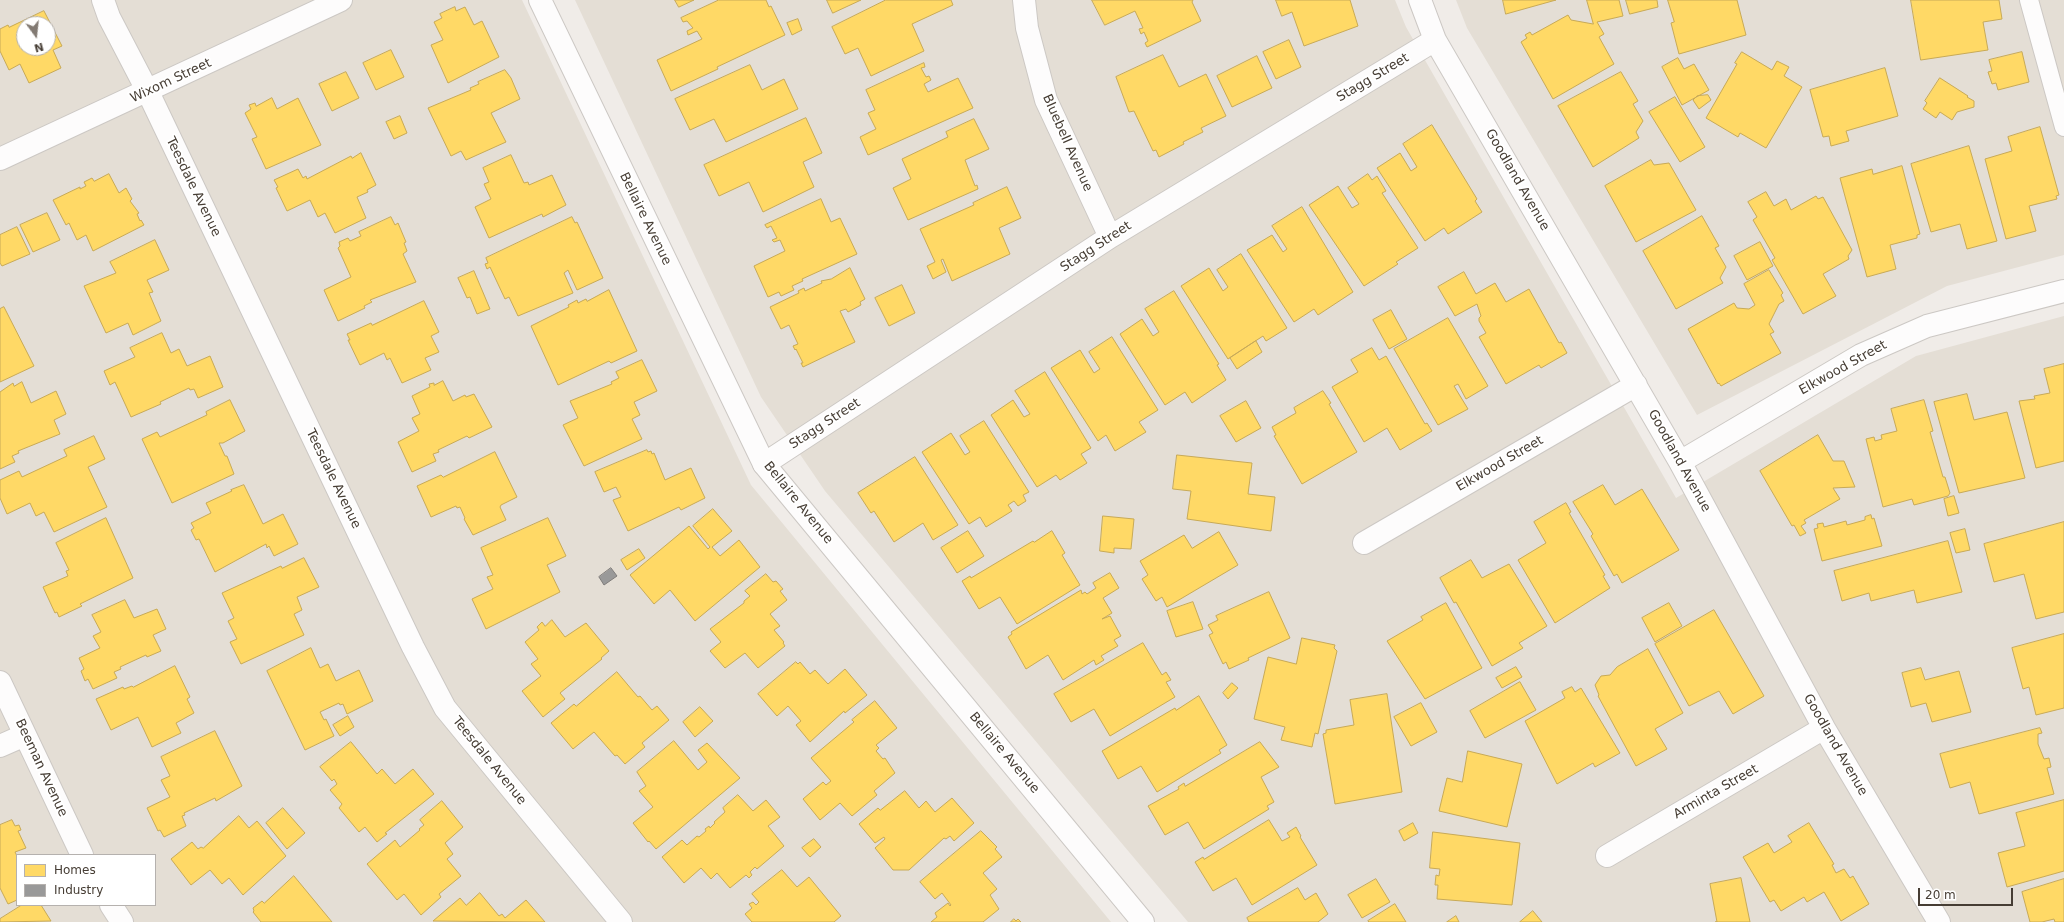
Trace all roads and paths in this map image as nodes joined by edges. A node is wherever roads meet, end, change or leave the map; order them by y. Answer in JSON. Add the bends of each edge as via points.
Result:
{"nodes":[{"id":1,"x":103,"y":0,"type":"edge"},
{"id":2,"x":341,"y":0,"type":"edge"},
{"id":3,"x":540,"y":0,"type":"edge"},
{"id":4,"x":1024,"y":0,"type":"edge"},
{"id":5,"x":1420,"y":0,"type":"edge"},
{"id":6,"x":2029,"y":0,"type":"edge"},
{"id":7,"x":1435,"y":40,"type":"junction"},
{"id":8,"x":148,"y":92,"type":"junction"},
{"id":9,"x":2064,"y":127,"type":"edge"},
{"id":10,"x":0,"y":159,"type":"edge"},
{"id":11,"x":1110,"y":237,"type":"junction"},
{"id":12,"x":2064,"y":291,"type":"edge"},
{"id":13,"x":1636,"y":385,"type":"junction"},
{"id":14,"x":1680,"y":462,"type":"junction"},
{"id":15,"x":764,"y":464,"type":"junction"},
{"id":16,"x":1364,"y":543,"type":"dead end"},
{"id":17,"x":0,"y":682,"type":"edge"},
{"id":18,"x":1824,"y":728,"type":"junction"},
{"id":19,"x":25,"y":735,"type":"junction"},
{"id":20,"x":0,"y":746,"type":"edge"},
{"id":21,"x":82,"y":854,"type":"edge"},
{"id":22,"x":1607,"y":856,"type":"dead end"},
{"id":23,"x":112,"y":906,"type":"edge"},
{"id":24,"x":122,"y":922,"type":"edge"},
{"id":25,"x":621,"y":922,"type":"edge"},
{"id":26,"x":1143,"y":922,"type":"edge"},
{"id":27,"x":1939,"y":922,"type":"edge"}],
"edges":[{"from":1,"to":8,"type":"street","name":"Teesdale Avenue","via":[[109,17]]},
{"from":2,"to":8,"type":"street","name":"Wixom Street"},
{"from":3,"to":15,"type":"street","name":"Bellaire Avenue"},
{"from":4,"to":11,"type":"street","name":"Bluebell Avenue","via":[[1027,28],[1046,100]]},
{"from":5,"to":7,"type":"street","name":"Goodland Avenue"},
{"from":6,"to":9,"type":"lane"},
{"from":7,"to":11,"type":"street","name":"Stagg Street"},
{"from":7,"to":13,"type":"street","name":"Goodland Avenue"},
{"from":8,"to":10,"type":"street","name":"Wixom Street"},
{"from":8,"to":25,"type":"street","name":"Teesdale Avenue","via":[[413,647],[445,708]]},
{"from":11,"to":15,"type":"street","name":"Stagg Street"},
{"from":12,"to":14,"type":"street","name":"Elkwood Street","via":[[1927,326],[1861,355]]},
{"from":13,"to":14,"type":"street","name":"Goodland Avenue"},
{"from":13,"to":16,"type":"street","name":"Elkwood Street"},
{"from":14,"to":18,"type":"street","name":"Goodland Avenue"},
{"from":15,"to":26,"type":"street","name":"Bellaire Avenue"},
{"from":17,"to":19,"type":"street","name":"Beeman Avenue"},
{"from":18,"to":22,"type":"street","name":"Arminta Street"},
{"from":18,"to":27,"type":"street","name":"Goodland Avenue"},
{"from":19,"to":20,"type":"street"},
{"from":19,"to":21,"type":"street","name":"Beeman Avenue"},
{"from":23,"to":24,"type":"street"}]}
